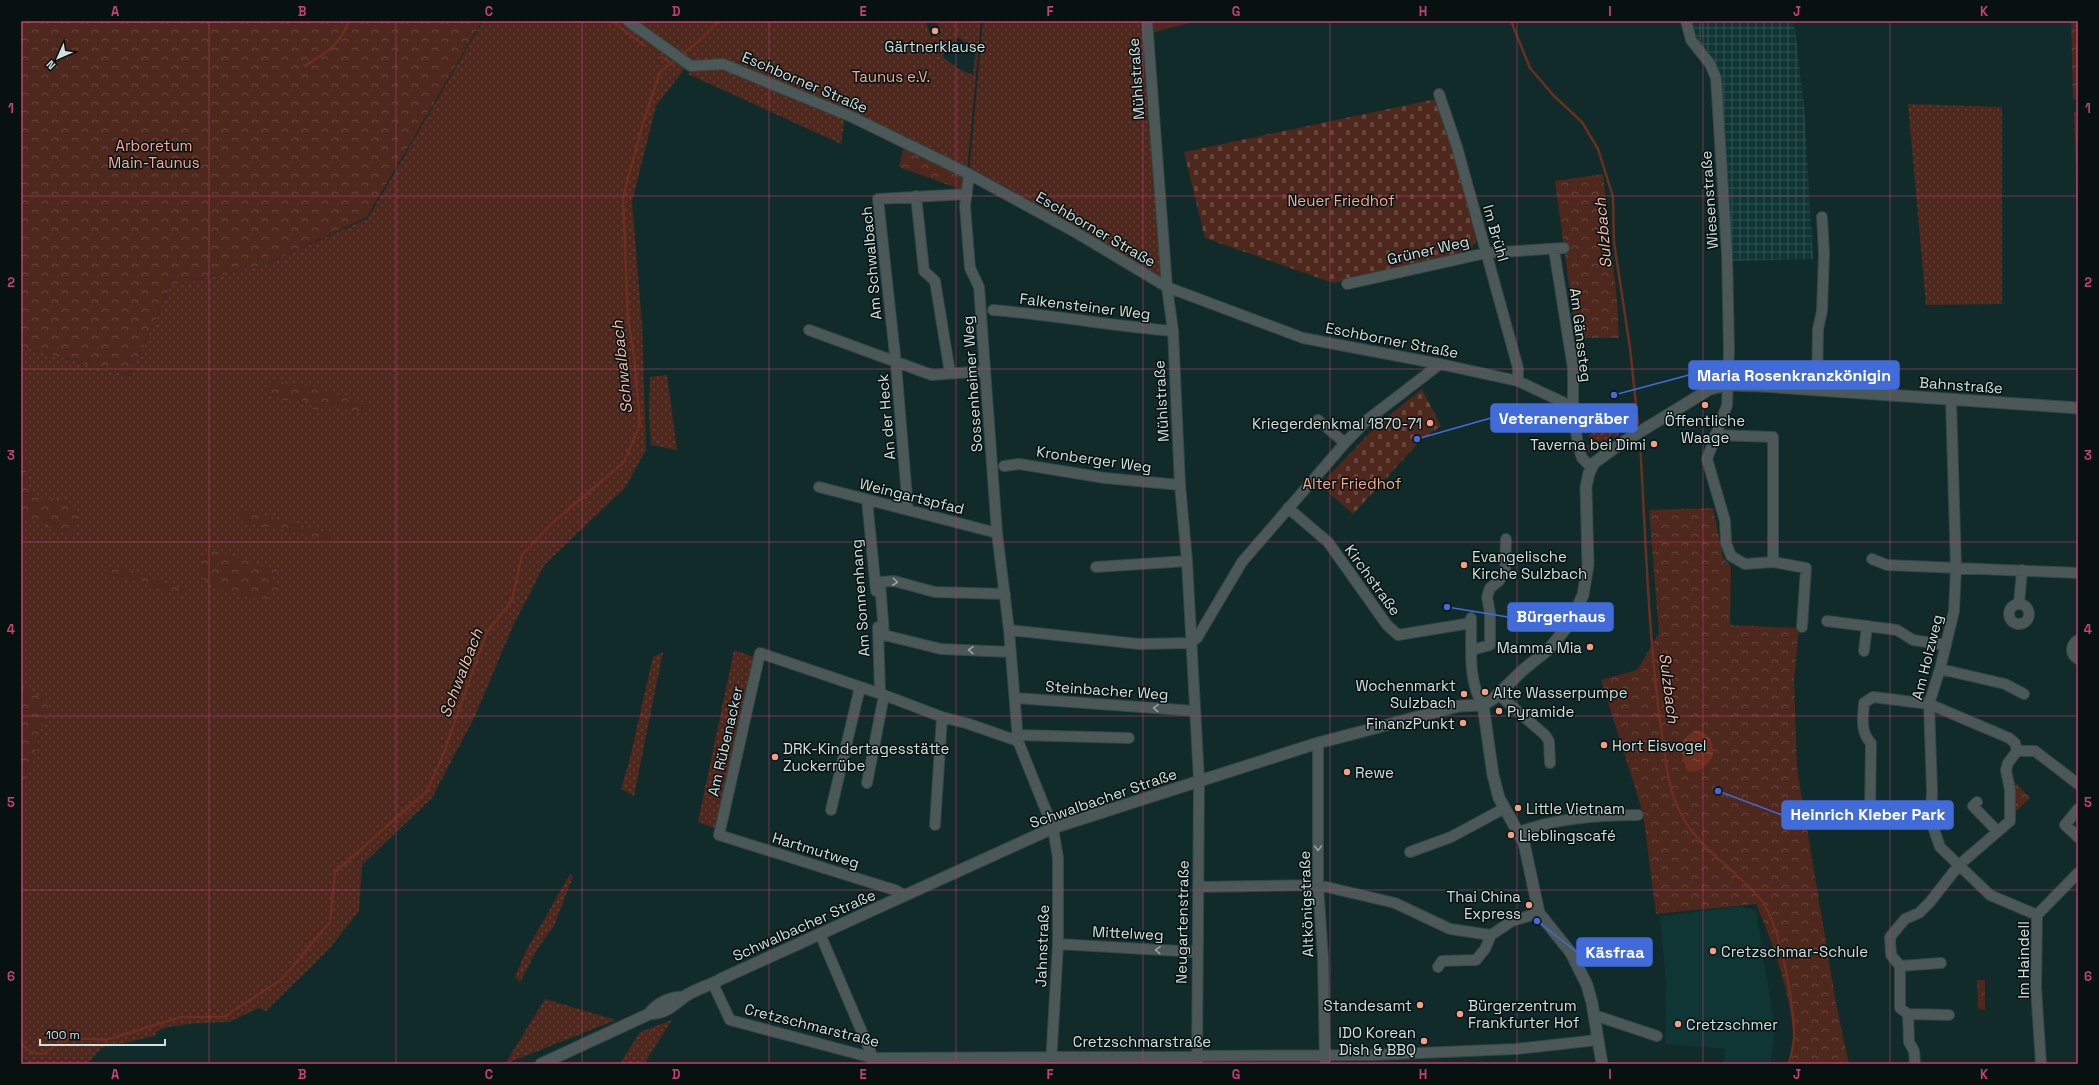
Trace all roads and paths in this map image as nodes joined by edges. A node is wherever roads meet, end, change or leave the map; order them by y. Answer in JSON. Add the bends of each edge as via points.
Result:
{"nodes":[{"id":1,"x":628,"y":21,"type":"edge"},
{"id":2,"x":1147,"y":21,"type":"edge"},
{"id":3,"x":1686,"y":21,"type":"edge"},
{"id":4,"x":1439,"y":94,"type":"dead end"},
{"id":5,"x":969,"y":174,"type":"junction"},
{"id":6,"x":967,"y":194,"type":"junction"},
{"id":7,"x":916,"y":196,"type":"junction"},
{"id":8,"x":1822,"y":217,"type":"dead end"},
{"id":9,"x":1559,"y":249,"type":"joint"},
{"id":10,"x":1486,"y":252,"type":"junction"},
{"id":11,"x":1347,"y":284,"type":"dead end"},
{"id":12,"x":1167,"y":287,"type":"junction"},
{"id":13,"x":993,"y":310,"type":"dead end"},
{"id":14,"x":809,"y":330,"type":"dead end"},
{"id":15,"x":1173,"y":331,"type":"junction"},
{"id":16,"x":896,"y":364,"type":"junction"},
{"id":17,"x":1440,"y":364,"type":"junction"},
{"id":18,"x":985,"y":371,"type":"junction"},
{"id":19,"x":950,"y":373,"type":"junction"},
{"id":20,"x":1518,"y":381,"type":"junction"},
{"id":21,"x":1728,"y":385,"type":"junction"},
{"id":22,"x":1817,"y":390,"type":"junction"},
{"id":23,"x":1951,"y":400,"type":"junction"},
{"id":24,"x":1573,"y":407,"type":"junction"},
{"id":25,"x":2078,"y":408,"type":"edge"},
{"id":26,"x":1318,"y":420,"type":"dead end"},
{"id":27,"x":1715,"y":436,"type":"junction"},
{"id":28,"x":1345,"y":443,"type":"junction"},
{"id":29,"x":1004,"y":466,"type":"dead end"},
{"id":30,"x":1591,"y":468,"type":"junction"},
{"id":31,"x":1180,"y":485,"type":"junction"},
{"id":32,"x":819,"y":487,"type":"dead end"},
{"id":33,"x":867,"y":500,"type":"junction"},
{"id":34,"x":1288,"y":508,"type":"junction"},
{"id":35,"x":908,"y":510,"type":"junction"},
{"id":36,"x":997,"y":533,"type":"junction"},
{"id":37,"x":1506,"y":540,"type":"dead end"},
{"id":38,"x":1872,"y":559,"type":"dead end"},
{"id":39,"x":1187,"y":561,"type":"junction"},
{"id":40,"x":1773,"y":562,"type":"junction"},
{"id":41,"x":1096,"y":567,"type":"dead end"},
{"id":42,"x":1956,"y":568,"type":"junction"},
{"id":43,"x":2022,"y":570,"type":"junction"},
{"id":44,"x":2078,"y":573,"type":"edge"},
{"id":45,"x":2078,"y":580,"type":"edge"},
{"id":46,"x":1005,"y":594,"type":"junction"},
{"id":47,"x":2019,"y":604,"type":"dead end"},
{"id":48,"x":1827,"y":621,"type":"dead end"},
{"id":49,"x":1867,"y":626,"type":"junction"},
{"id":50,"x":1802,"y":628,"type":"dead end"},
{"id":51,"x":1009,"y":630,"type":"junction"},
{"id":52,"x":2078,"y":640,"type":"edge"},
{"id":53,"x":1191,"y":643,"type":"junction"},
{"id":54,"x":1946,"y":645,"type":"junction"},
{"id":55,"x":1472,"y":650,"type":"junction"},
{"id":56,"x":1864,"y":651,"type":"dead end"},
{"id":57,"x":1010,"y":652,"type":"junction"},
{"id":58,"x":2078,"y":659,"type":"edge"},
{"id":59,"x":1940,"y":669,"type":"junction"},
{"id":60,"x":860,"y":687,"type":"junction"},
{"id":61,"x":882,"y":694,"type":"junction"},
{"id":62,"x":1498,"y":694,"type":"junction"},
{"id":63,"x":2024,"y":694,"type":"dead end"},
{"id":64,"x":1016,"y":698,"type":"junction"},
{"id":65,"x":1929,"y":704,"type":"junction"},
{"id":66,"x":1483,"y":705,"type":"junction"},
{"id":67,"x":1195,"y":711,"type":"junction"},
{"id":68,"x":942,"y":717,"type":"junction"},
{"id":69,"x":1018,"y":738,"type":"junction"},
{"id":70,"x":1129,"y":738,"type":"dead end"},
{"id":71,"x":1318,"y":743,"type":"junction"},
{"id":72,"x":2017,"y":751,"type":"junction"},
{"id":73,"x":1550,"y":763,"type":"dead end"},
{"id":74,"x":1199,"y":780,"type":"junction"},
{"id":75,"x":867,"y":784,"type":"dead end"},
{"id":76,"x":2078,"y":784,"type":"edge"},
{"id":77,"x":1977,"y":802,"type":"dead end"},
{"id":78,"x":1505,"y":808,"type":"junction"},
{"id":79,"x":2078,"y":809,"type":"edge"},
{"id":80,"x":831,"y":810,"type":"dead end"},
{"id":81,"x":1638,"y":815,"type":"dead end"},
{"id":82,"x":1931,"y":821,"type":"junction"},
{"id":83,"x":935,"y":825,"type":"dead end"},
{"id":84,"x":1053,"y":828,"type":"junction"},
{"id":85,"x":1997,"y":830,"type":"junction"},
{"id":86,"x":1519,"y":832,"type":"junction"},
{"id":87,"x":719,"y":835,"type":"joint"},
{"id":88,"x":2078,"y":837,"type":"edge"},
{"id":89,"x":1410,"y":852,"type":"dead end"},
{"id":90,"x":1959,"y":865,"type":"junction"},
{"id":91,"x":2078,"y":874,"type":"edge"},
{"id":92,"x":1318,"y":885,"type":"junction"},
{"id":93,"x":1198,"y":887,"type":"junction"},
{"id":94,"x":904,"y":895,"type":"junction"},
{"id":95,"x":1539,"y":913,"type":"junction"},
{"id":96,"x":2037,"y":915,"type":"junction"},
{"id":97,"x":820,"y":934,"type":"junction"},
{"id":98,"x":1491,"y":935,"type":"junction"},
{"id":99,"x":1058,"y":944,"type":"junction"},
{"id":100,"x":1197,"y":952,"type":"junction"},
{"id":101,"x":1941,"y":963,"type":"dead end"},
{"id":102,"x":1900,"y":966,"type":"junction"},
{"id":103,"x":1438,"y":967,"type":"dead end"},
{"id":104,"x":713,"y":984,"type":"junction"},
{"id":105,"x":1908,"y":1014,"type":"junction"},
{"id":106,"x":1950,"y":1015,"type":"dead end"},
{"id":107,"x":1594,"y":1016,"type":"junction"},
{"id":108,"x":1658,"y":1036,"type":"dead end"},
{"id":109,"x":1598,"y":1040,"type":"junction"},
{"id":110,"x":1447,"y":1053,"type":"junction"},
{"id":111,"x":1052,"y":1060,"type":"edge"},
{"id":112,"x":1197,"y":1060,"type":"edge"},
{"id":113,"x":1325,"y":1060,"type":"edge"},
{"id":114,"x":872,"y":1061,"type":"edge"},
{"id":115,"x":541,"y":1064,"type":"edge"},
{"id":116,"x":1448,"y":1064,"type":"edge"},
{"id":117,"x":1602,"y":1064,"type":"edge"},
{"id":118,"x":1915,"y":1064,"type":"edge"},
{"id":119,"x":2041,"y":1064,"type":"edge"}],
"edges":[{"from":1,"to":5,"type":"street","name":"Eschborner Straße","via":[[691,66],[723,64],[852,117]]},
{"from":2,"to":12,"type":"street","name":"Mühlstraße"},
{"from":3,"to":21,"type":"street","name":"Wiesenstraße","via":[[1691,40],[1710,64],[1716,78],[1727,254]]},
{"from":4,"to":10,"type":"street","name":"Im Brühl","via":[[1457,147]]},
{"from":5,"to":6,"type":"street","name":"Sossenheimer Weg"},
{"from":5,"to":12,"type":"street","name":"Eschborner Straße","via":[[1075,232]]},
{"from":6,"to":7,"type":"street","name":"Am Schwalbach"},
{"from":6,"to":18,"type":"street","name":"Sossenheimer Weg","via":[[965,206],[970,268],[979,287]]},
{"from":7,"to":16,"type":"street","name":"Am Schwalbach","via":[[878,199]]},
{"from":7,"to":19,"type":"street","via":[[924,271],[935,280]]},
{"from":8,"to":22,"type":"street","via":[[1823,304],[1818,329]]},
{"from":9,"to":10,"type":"street","name":"Grüner Weg"},
{"from":9,"to":24,"type":"street","name":"Am Gänssteg","via":[[1573,368]]},
{"from":10,"to":11,"type":"street","name":"Grüner Weg"},
{"from":10,"to":20,"type":"street","name":"Im Brühl","via":[[1518,368]]},
{"from":12,"to":15,"type":"street","name":"Mühlstraße"},
{"from":12,"to":17,"type":"street","name":"Eschborner Straße","via":[[1302,338]]},
{"from":13,"to":15,"type":"street","name":"Falkensteiner Weg"},
{"from":14,"to":16,"type":"street"},
{"from":15,"to":31,"type":"street","name":"Mühlstraße"},
{"from":16,"to":19,"type":"street","name":"An der Heck","via":[[932,375]]},
{"from":16,"to":35,"type":"street","name":"An der Heck"},
{"from":17,"to":20,"type":"street","name":"Eschborner Straße"},
{"from":17,"to":28,"type":"street","via":[[1367,420]]},
{"from":18,"to":19,"type":"street","name":"An der Heck"},
{"from":18,"to":36,"type":"street","name":"Sossenheimer Weg"},
{"from":20,"to":24,"type":"street","name":"Eschborner Straße"},
{"from":21,"to":22,"type":"street","name":"Bahnstraße"},
{"from":21,"to":27,"type":"street","name":"Wiesenstraße","via":[[1727,405]]},
{"from":21,"to":30,"type":"street","name":"Bahnstraße","via":[[1710,389],[1696,397],[1609,451]]},
{"from":22,"to":23,"type":"street","name":"Bahnstraße"},
{"from":23,"to":25,"type":"street","name":"Bahnstraße"},
{"from":23,"to":42,"type":"street","name":"Am Holzweg"},
{"from":24,"to":30,"type":"street","name":"Am Gänssteg","via":[[1582,458]]},
{"from":26,"to":28,"type":"street"},
{"from":27,"to":40,"type":"street","name":"Wiesenstraße","via":[[1706,459],[1726,527],[1727,548],[1735,559],[1744,564]]},
{"from":27,"to":40,"type":"street","via":[[1773,437]]},
{"from":28,"to":34,"type":"street"},
{"from":29,"to":31,"type":"street","name":"Kronberger Weg","via":[[1019,464],[1105,478]]},
{"from":30,"to":62,"type":"street","via":[[1586,487],[1588,565],[1579,607],[1556,642]]},
{"from":31,"to":39,"type":"street","name":"Mühlstraße"},
{"from":32,"to":33,"type":"street","name":"Weingartspfad"},
{"from":33,"to":35,"type":"street","name":"Weingartspfad"},
{"from":33,"to":61,"type":"street","name":"Am Sonnenhang","via":[[877,602]]},
{"from":34,"to":53,"type":"street","via":[[1242,562],[1197,638]]},
{"from":34,"to":55,"type":"street","name":"Kirchstraße","via":[[1328,542],[1357,586],[1376,607],[1386,625],[1398,635],[1471,621]]},
{"from":35,"to":36,"type":"street","name":"Weingartspfad"},
{"from":36,"to":46,"type":"street","name":"Sossenheimer Weg"},
{"from":37,"to":55,"type":"street","via":[[1505,571],[1499,581],[1490,588],[1487,597],[1490,645]]},
{"from":38,"to":42,"type":"street","via":[[1887,564]]},
{"from":39,"to":41,"type":"street"},
{"from":39,"to":53,"type":"street","name":"Mühlstraße"},
{"from":40,"to":50,"type":"street","name":"Wiesenstraße","via":[[1806,568]]},
{"from":42,"to":43,"type":"street"},
{"from":42,"to":54,"type":"street","name":"Am Holzweg","via":[[1954,611]]},
{"from":43,"to":44,"type":"street"},
{"from":43,"to":47,"type":"street"},
{"from":44,"to":45,"type":"street"},
{"from":46,"to":51,"type":"street","name":"Sossenheimer Weg"},
{"from":57,"to":46,"type":"street","one_way":true,"via":[[941,649],[884,635],[880,582],[894,581],[935,592]]},
{"from":48,"to":49,"type":"street"},
{"from":49,"to":54,"type":"street","via":[[1897,630],[1913,640]]},
{"from":49,"to":56,"type":"street"},
{"from":51,"to":53,"type":"street","via":[[1139,644]]},
{"from":51,"to":57,"type":"street","name":"Sossenheimer Weg"},
{"from":52,"to":58,"type":"street","via":[[2072,650]]},
{"from":53,"to":67,"type":"street","name":"Mühlstraße"},
{"from":54,"to":59,"type":"street","name":"Am Holzweg"},
{"from":55,"to":66,"type":"street","via":[[1475,692]]},
{"from":57,"to":64,"type":"street","name":"Sossenheimer Weg"},
{"from":59,"to":63,"type":"street","via":[[2005,684]]},
{"from":59,"to":65,"type":"street","name":"Am Holzweg"},
{"from":60,"to":61,"type":"street"},
{"from":60,"to":80,"type":"street"},
{"from":60,"to":87,"type":"street","name":"Am Rübenacker","via":[[760,653]]},
{"from":61,"to":68,"type":"street"},
{"from":61,"to":75,"type":"street","name":"Am Sonnenhang"},
{"from":62,"to":66,"type":"street"},
{"from":62,"to":73,"type":"street","via":[[1545,735],[1549,741]]},
{"from":67,"to":64,"type":"street","name":"Steinbacher Weg","one_way":true},
{"from":64,"to":69,"type":"street","name":"Sossenheimer Weg"},
{"from":65,"to":72,"type":"street","via":[[2009,738],[2015,743]]},
{"from":65,"to":82,"type":"street","name":"Am Holzweg"},
{"from":65,"to":82,"type":"street","via":[[1873,697],[1864,703],[1862,717],[1865,736],[1871,743],[1870,813],[1878,822]]},
{"from":66,"to":71,"type":"street","name":"Schwalbacher Straße","via":[[1460,706]]},
{"from":66,"to":78,"type":"street","via":[[1493,775]]},
{"from":67,"to":74,"type":"street","name":"Mühlstraße"},
{"from":68,"to":69,"type":"street"},
{"from":68,"to":83,"type":"street"},
{"from":69,"to":70,"type":"street"},
{"from":69,"to":84,"type":"street","name":"Sossenheimer Weg"},
{"from":71,"to":74,"type":"street","name":"Schwalbacher Straße"},
{"from":71,"to":92,"type":"street","name":"Altkönigstraße","one_way":true},
{"from":72,"to":76,"type":"street","via":[[2035,751]]},
{"from":72,"to":85,"type":"street","via":[[2006,770],[2010,790],[2010,821]]},
{"from":74,"to":84,"type":"street","name":"Schwalbacher Straße"},
{"from":74,"to":93,"type":"street","name":"Neugartenstraße"},
{"from":77,"to":85,"type":"street","via":[[1973,806]]},
{"from":78,"to":86,"type":"street"},
{"from":78,"to":89,"type":"street","via":[[1451,837]]},
{"from":79,"to":88,"type":"street","via":[[2065,824]]},
{"from":81,"to":86,"type":"street","via":[[1604,815],[1562,821]]},
{"from":82,"to":90,"type":"street","name":"Am Holzweg","via":[[1940,847]]},
{"from":84,"to":94,"type":"street","name":"Schwalbacher Straße"},
{"from":84,"to":99,"type":"street","name":"Jahnstraße","via":[[1058,858]]},
{"from":85,"to":90,"type":"street"},
{"from":86,"to":95,"type":"street"},
{"from":87,"to":94,"type":"street","name":"Hartmutweg"},
{"from":90,"to":96,"type":"street","name":"Am Holzweg","via":[[1990,895]]},
{"from":90,"to":102,"type":"street","via":[[1930,902],[1919,913],[1905,919],[1890,937],[1891,955]]},
{"from":91,"to":96,"type":"street","name":"Im Haindell"},
{"from":92,"to":93,"type":"street"},
{"from":92,"to":98,"type":"street","via":[[1395,903],[1450,929]]},
{"from":92,"to":113,"type":"street","name":"Altkönigstraße","via":[[1323,958]]},
{"from":93,"to":100,"type":"street","name":"Neugartenstraße"},
{"from":94,"to":97,"type":"street","name":"Schwalbacher Straße"},
{"from":95,"to":98,"type":"street","via":[[1512,921]]},
{"from":95,"to":107,"type":"street","via":[[1570,953],[1583,977]]},
{"from":96,"to":119,"type":"street","name":"Im Haindell","via":[[2036,988]]},
{"from":97,"to":104,"type":"street","name":"Schwalbacher Straße"},
{"from":97,"to":114,"type":"street"},
{"from":98,"to":103,"type":"street","via":[[1486,949],[1476,960],[1442,962]]},
{"from":100,"to":99,"type":"street","name":"Mittelweg","one_way":true},
{"from":99,"to":111,"type":"street","name":"Jahnstraße"},
{"from":100,"to":112,"type":"street","name":"Neugartenstraße"},
{"from":101,"to":102,"type":"street"},
{"from":102,"to":105,"type":"street","via":[[1900,1008]]},
{"from":104,"to":114,"type":"street","name":"Cretzschmarstraße","via":[[730,1020]]},
{"from":104,"to":115,"type":"street","name":"Schwalbacher Straße","via":[[684,997],[677,1005],[660,1013],[645,1016]]},
{"from":105,"to":106,"type":"street"},
{"from":105,"to":118,"type":"street","via":[[1909,1042],[1914,1051]]},
{"from":107,"to":108,"type":"street"},
{"from":107,"to":109,"type":"street"},
{"from":109,"to":110,"type":"street","name":"Cretzschmarstraße"},
{"from":109,"to":117,"type":"street"},
{"from":110,"to":113,"type":"street","name":"Cretzschmarstraße"},
{"from":110,"to":116,"type":"street"},
{"from":111,"to":112,"type":"street","name":"Cretzschmarstraße"},
{"from":111,"to":114,"type":"street","name":"Cretzschmarstraße"},
{"from":112,"to":113,"type":"street","name":"Cretzschmarstraße"}]}
